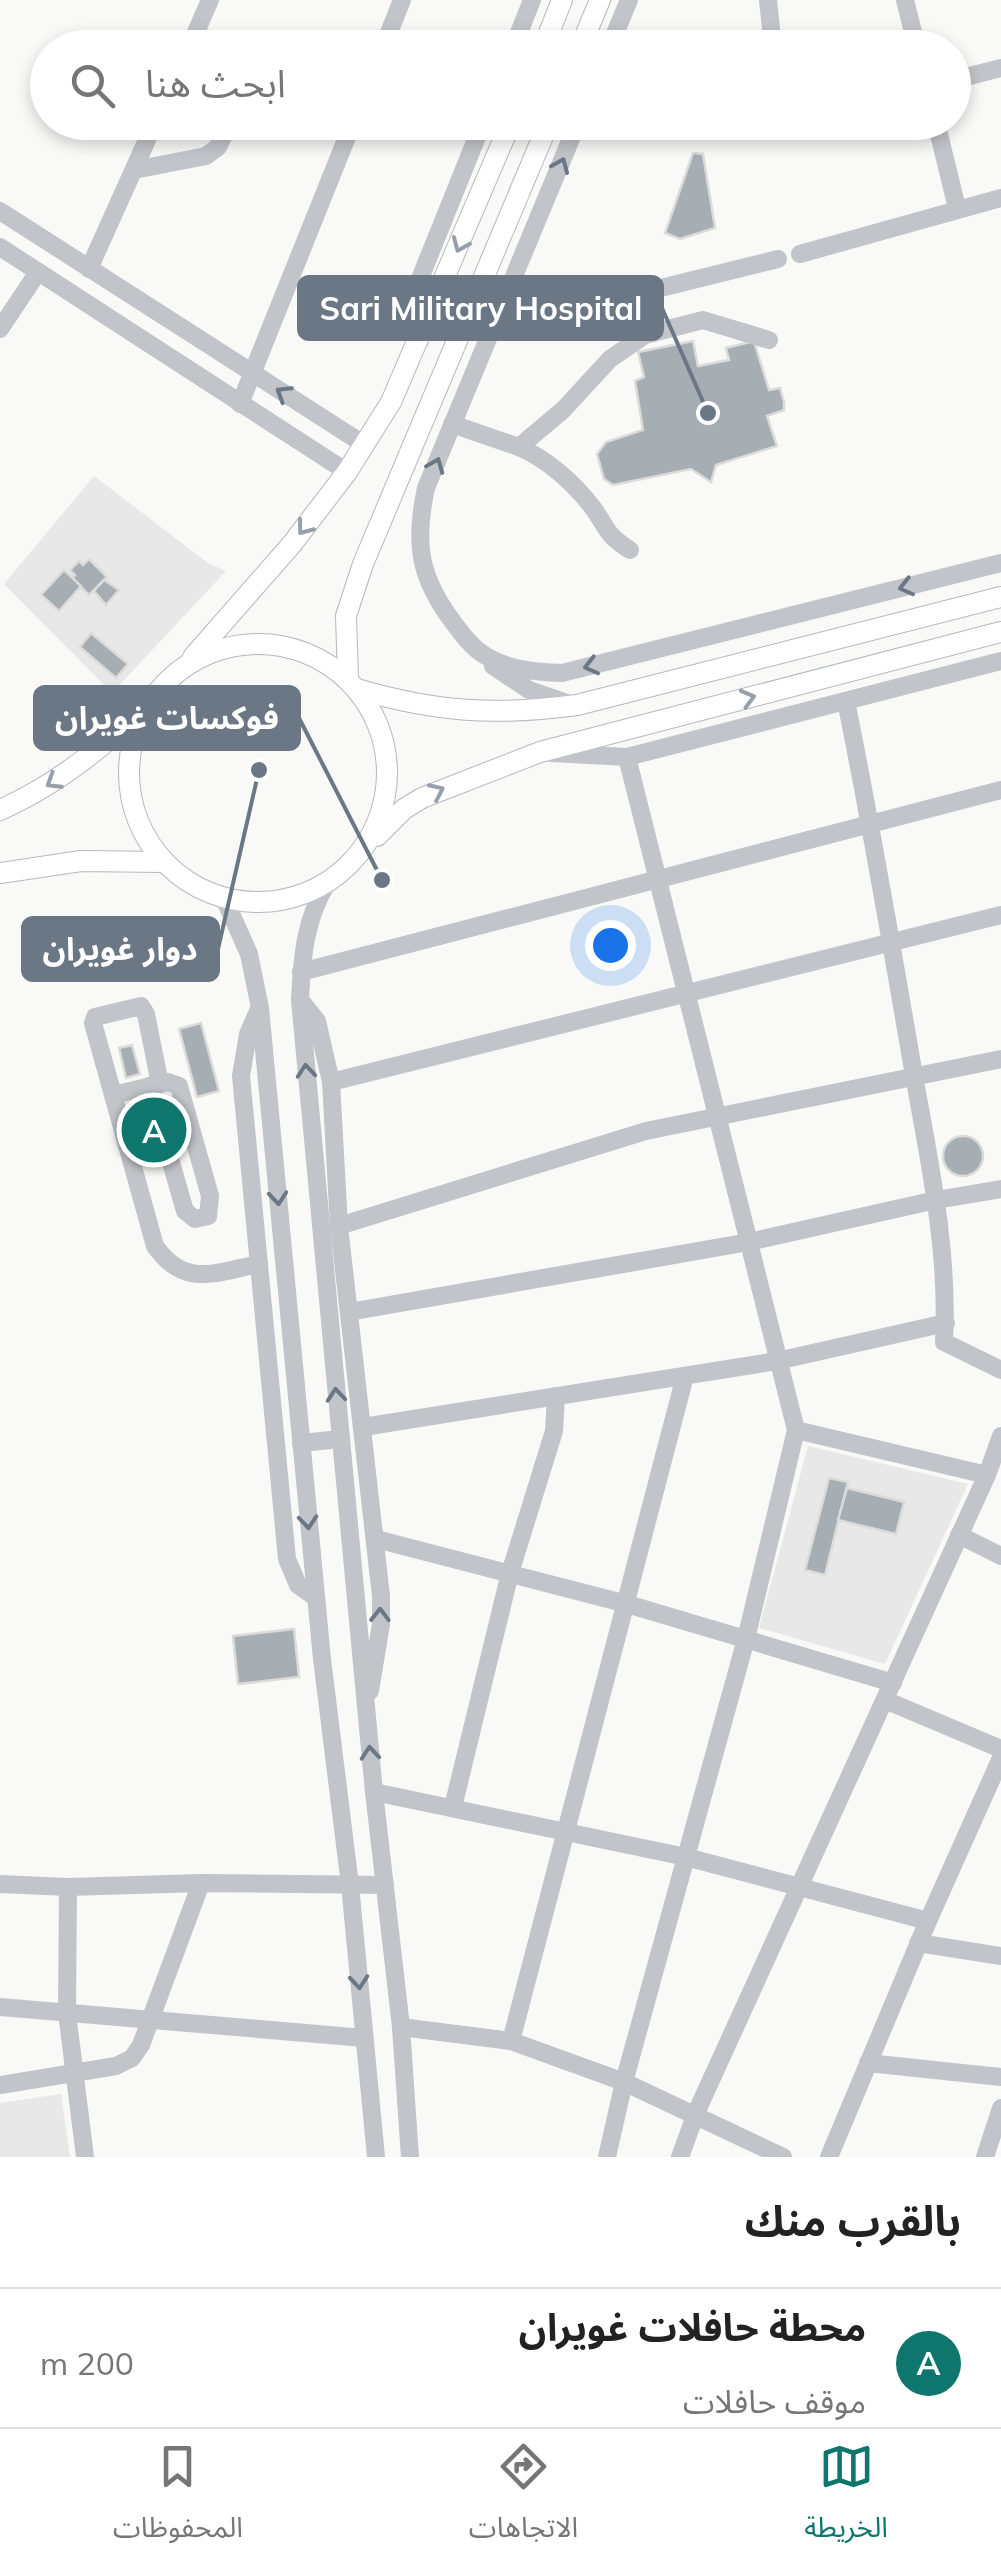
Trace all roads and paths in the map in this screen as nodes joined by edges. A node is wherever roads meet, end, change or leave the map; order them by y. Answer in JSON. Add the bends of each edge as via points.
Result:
{"nodes":[{"id":1,"x":210,"y":0,"type":"edge"},
{"id":2,"x":402,"y":0,"type":"edge"},
{"id":3,"x":532,"y":0,"type":"edge"},
{"id":4,"x":562,"y":0,"type":"edge"},
{"id":5,"x":600,"y":0,"type":"edge"},
{"id":6,"x":629,"y":0,"type":"edge"},
{"id":7,"x":768,"y":0,"type":"edge"},
{"id":8,"x":905,"y":0,"type":"edge"},
{"id":9,"x":197,"y":30,"type":"edge"},
{"id":10,"x":390,"y":30,"type":"edge"},
{"id":11,"x":520,"y":30,"type":"edge"},
{"id":12,"x":550,"y":30,"type":"edge"},
{"id":13,"x":588,"y":30,"type":"edge"},
{"id":14,"x":617,"y":30,"type":"edge"},
{"id":15,"x":771,"y":30,"type":"edge"},
{"id":16,"x":912,"y":30,"type":"edge"},
{"id":17,"x":1001,"y":68,"type":"edge"},
{"id":18,"x":971,"y":76,"type":"edge"},
{"id":19,"x":147,"y":140,"type":"edge"},
{"id":20,"x":222,"y":140,"type":"edge"},
{"id":21,"x":347,"y":140,"type":"edge"},
{"id":22,"x":475,"y":140,"type":"edge"},
{"id":23,"x":504,"y":140,"type":"edge"},
{"id":24,"x":541,"y":140,"type":"edge"},
{"id":25,"x":571,"y":140,"type":"edge"},
{"id":26,"x":940,"y":140,"type":"edge"},
{"id":27,"x":134,"y":170,"type":"junction"},
{"id":28,"x":1001,"y":198,"type":"edge"},
{"id":29,"x":957,"y":208,"type":"junction"},
{"id":30,"x":0,"y":212,"type":"edge"},
{"id":31,"x":45,"y":240,"type":"junction"},
{"id":32,"x":0,"y":247,"type":"edge"},
{"id":33,"x":800,"y":254,"type":"dead end"},
{"id":34,"x":778,"y":259,"type":"dead end"},
{"id":35,"x":34,"y":269,"type":"junction"},
{"id":36,"x":89,"y":269,"type":"junction"},
{"id":37,"x":0,"y":329,"type":"edge"},
{"id":38,"x":492,"y":330,"type":"junction"},
{"id":39,"x":769,"y":340,"type":"dead end"},
{"id":40,"x":420,"y":342,"type":"junction"},
{"id":41,"x":254,"y":375,"type":"junction"},
{"id":42,"x":240,"y":404,"type":"junction"},
{"id":43,"x":452,"y":424,"type":"junction"},
{"id":44,"x":365,"y":445,"type":"junction"},
{"id":45,"x":519,"y":447,"type":"junction"},
{"id":46,"x":347,"y":472,"type":"junction"},
{"id":47,"x":630,"y":550,"type":"dead end"},
{"id":48,"x":1001,"y":563,"type":"edge"},
{"id":49,"x":1001,"y":596,"type":"edge"},
{"id":50,"x":1001,"y":632,"type":"edge"},
{"id":51,"x":484,"y":656,"type":"junction"},
{"id":52,"x":1001,"y":662,"type":"edge"},
{"id":53,"x":177,"y":672,"type":"junction"},
{"id":54,"x":353,"y":684,"type":"junction"},
{"id":55,"x":152,"y":700,"type":"junction"},
{"id":56,"x":846,"y":701,"type":"junction"},
{"id":57,"x":577,"y":706,"type":"junction"},
{"id":58,"x":540,"y":752,"type":"junction"},
{"id":59,"x":627,"y":758,"type":"junction"},
{"id":60,"x":1001,"y":790,"type":"edge"},
{"id":61,"x":0,"y":810,"type":"edge"},
{"id":62,"x":871,"y":826,"type":"junction"},
{"id":63,"x":361,"y":852,"type":"junction"},
{"id":64,"x":164,"y":862,"type":"junction"},
{"id":65,"x":0,"y":873,"type":"edge"},
{"id":66,"x":657,"y":878,"type":"junction"},
{"id":67,"x":328,"y":882,"type":"junction"},
{"id":68,"x":224,"y":898,"type":"junction"},
{"id":69,"x":1001,"y":915,"type":"edge"},
{"id":70,"x":891,"y":942,"type":"junction"},
{"id":71,"x":301,"y":972,"type":"junction"},
{"id":72,"x":688,"y":993,"type":"junction"},
{"id":73,"x":300,"y":1000,"type":"junction"},
{"id":74,"x":260,"y":1008,"type":"junction"},
{"id":75,"x":1001,"y":1058,"type":"edge"},
{"id":76,"x":914,"y":1076,"type":"junction"},
{"id":77,"x":331,"y":1082,"type":"junction"},
{"id":78,"x":155,"y":1085,"type":"junction"},
{"id":79,"x":113,"y":1095,"type":"junction"},
{"id":80,"x":716,"y":1116,"type":"junction"},
{"id":81,"x":1001,"y":1189,"type":"edge"},
{"id":82,"x":936,"y":1200,"type":"junction"},
{"id":83,"x":339,"y":1226,"type":"junction"},
{"id":84,"x":750,"y":1242,"type":"junction"},
{"id":85,"x":282,"y":1244,"type":"junction"},
{"id":86,"x":258,"y":1255,"type":"junction"},
{"id":87,"x":349,"y":1312,"type":"junction"},
{"id":88,"x":946,"y":1323,"type":"junction"},
{"id":89,"x":777,"y":1361,"type":"junction"},
{"id":90,"x":1001,"y":1370,"type":"edge"},
{"id":91,"x":685,"y":1376,"type":"junction"},
{"id":92,"x":556,"y":1396,"type":"junction"},
{"id":93,"x":363,"y":1428,"type":"junction"},
{"id":94,"x":796,"y":1430,"type":"junction"},
{"id":95,"x":1001,"y":1436,"type":"edge"},
{"id":96,"x":341,"y":1439,"type":"junction"},
{"id":97,"x":301,"y":1443,"type":"junction"},
{"id":98,"x":987,"y":1475,"type":"junction"},
{"id":99,"x":305,"y":1485,"type":"junction"},
{"id":100,"x":280,"y":1488,"type":"junction"},
{"id":101,"x":959,"y":1535,"type":"junction"},
{"id":102,"x":376,"y":1539,"type":"junction"},
{"id":103,"x":1001,"y":1556,"type":"edge"},
{"id":104,"x":510,"y":1572,"type":"junction"},
{"id":105,"x":316,"y":1598,"type":"junction"},
{"id":106,"x":626,"y":1604,"type":"junction"},
{"id":107,"x":746,"y":1639,"type":"junction"},
{"id":108,"x":889,"y":1691,"type":"junction"},
{"id":109,"x":366,"y":1711,"type":"junction"},
{"id":110,"x":1001,"y":1749,"type":"edge"},
{"id":111,"x":1001,"y":1758,"type":"edge"},
{"id":112,"x":374,"y":1792,"type":"junction"},
{"id":113,"x":452,"y":1807,"type":"junction"},
{"id":114,"x":567,"y":1831,"type":"junction"},
{"id":115,"x":686,"y":1857,"type":"junction"},
{"id":116,"x":201,"y":1883,"type":"junction"},
{"id":117,"x":0,"y":1884,"type":"edge"},
{"id":118,"x":350,"y":1884,"type":"junction"},
{"id":119,"x":385,"y":1885,"type":"junction"},
{"id":120,"x":68,"y":1888,"type":"junction"},
{"id":121,"x":797,"y":1888,"type":"junction"},
{"id":122,"x":928,"y":1921,"type":"junction"},
{"id":123,"x":918,"y":1944,"type":"junction"},
{"id":124,"x":1001,"y":1956,"type":"edge"},
{"id":125,"x":0,"y":2007,"type":"edge"},
{"id":126,"x":68,"y":2013,"type":"junction"},
{"id":127,"x":151,"y":2020,"type":"junction"},
{"id":128,"x":401,"y":2027,"type":"junction"},
{"id":129,"x":364,"y":2038,"type":"junction"},
{"id":130,"x":511,"y":2041,"type":"junction"},
{"id":131,"x":868,"y":2063,"type":"junction"},
{"id":132,"x":75,"y":2074,"type":"junction"},
{"id":133,"x":1001,"y":2077,"type":"edge"},
{"id":134,"x":624,"y":2082,"type":"junction"},
{"id":135,"x":0,"y":2085,"type":"edge"},
{"id":136,"x":1001,"y":2108,"type":"edge"},
{"id":137,"x":696,"y":2114,"type":"junction"},
{"id":138,"x":85,"y":2157,"type":"edge"},
{"id":139,"x":376,"y":2157,"type":"edge"},
{"id":140,"x":410,"y":2157,"type":"edge"},
{"id":141,"x":606,"y":2157,"type":"edge"},
{"id":142,"x":680,"y":2157,"type":"edge"},
{"id":143,"x":782,"y":2157,"type":"edge"},
{"id":144,"x":829,"y":2157,"type":"edge"},
{"id":145,"x":984,"y":2157,"type":"edge"}],
"edges":[{"from":1,"to":9,"type":"street"},
{"from":2,"to":10,"type":"street"},
{"from":3,"to":11,"type":"street"},
{"from":4,"to":12,"type":"main road"},
{"from":5,"to":13,"type":"main road"},
{"from":6,"to":14,"type":"street"},
{"from":7,"to":15,"type":"street"},
{"from":8,"to":16,"type":"street"},
{"from":17,"to":18,"type":"street"},
{"from":19,"to":27,"type":"street"},
{"from":20,"to":27,"type":"street","via":[[206,156]]},
{"from":21,"to":41,"type":"street"},
{"from":22,"to":40,"type":"street","via":[[419,281],[414,309]]},
{"from":23,"to":40,"type":"main road","one_way":true},
{"from":24,"to":54,"type":"main road","via":[[363,564],[346,616]]},
{"from":38,"to":25,"type":"street","one_way":true},
{"from":26,"to":29,"type":"street"},
{"from":27,"to":36,"type":"street"},
{"from":28,"to":29,"type":"street"},
{"from":29,"to":33,"type":"street"},
{"from":30,"to":31,"type":"street"},
{"from":31,"to":35,"type":"street"},
{"from":31,"to":36,"type":"street"},
{"from":32,"to":35,"type":"street"},
{"from":34,"to":38,"type":"street"},
{"from":35,"to":37,"type":"street"},
{"from":35,"to":42,"type":"street"},
{"from":36,"to":41,"type":"street"},
{"from":38,"to":43,"type":"street"},
{"from":39,"to":45,"type":"street","via":[[703,320],[644,336],[610,359]]},
{"from":40,"to":44,"type":"main road"},
{"from":41,"to":42,"type":"street"},
{"from":44,"to":41,"type":"street","one_way":true},
{"from":42,"to":46,"type":"street"},
{"from":43,"to":45,"type":"street"},
{"from":51,"to":43,"type":"street","one_way":true,"via":[[439,604],[419,540],[426,488]]},
{"from":44,"to":46,"type":"main road"},
{"from":45,"to":47,"type":"street","via":[[544,458],[593,508],[607,534]]},
{"from":46,"to":53,"type":"main road","one_way":true},
{"from":48,"to":51,"type":"street","one_way":true,"via":[[562,673]]},
{"from":49,"to":57,"type":"main road"},
{"from":58,"to":50,"type":"main road","one_way":true},
{"from":51,"to":57,"type":"street","via":[[528,690]]},
{"from":52,"to":56,"type":"street"},
{"from":53,"to":54,"type":"main road","via":[[222,648],[256,643],[306,652]]},
{"from":53,"to":55,"type":"main road"},
{"from":54,"to":57,"type":"main road","via":[[424,707],[467,712]]},
{"from":54,"to":63,"type":"main road","via":[[374,716],[387,762],[382,809]]},
{"from":55,"to":61,"type":"main road","one_way":true,"via":[[76,767]]},
{"from":55,"to":64,"type":"main road","via":[[132,748],[129,783],[136,818]]},
{"from":56,"to":59,"type":"street"},
{"from":56,"to":62,"type":"street"},
{"from":58,"to":59,"type":"street"},
{"from":63,"to":58,"type":"main road","one_way":true,"via":[[422,798]]},
{"from":59,"to":66,"type":"street"},
{"from":60,"to":62,"type":"street"},
{"from":62,"to":66,"type":"street"},
{"from":62,"to":70,"type":"street"},
{"from":63,"to":67,"type":"main road"},
{"from":64,"to":65,"type":"main road","via":[[81,861]]},
{"from":64,"to":68,"type":"main road"},
{"from":66,"to":71,"type":"street"},
{"from":66,"to":72,"type":"street"},
{"from":67,"to":68,"type":"main road","via":[[278,902]]},
{"from":67,"to":71,"type":"street","via":[[310,918]]},
{"from":68,"to":74,"type":"street","via":[[246,944]]},
{"from":69,"to":70,"type":"street"},
{"from":70,"to":72,"type":"street"},
{"from":70,"to":76,"type":"street"},
{"from":71,"to":73,"type":"street"},
{"from":72,"to":77,"type":"street"},
{"from":72,"to":80,"type":"street"},
{"from":73,"to":77,"type":"street","via":[[316,1021]]},
{"from":96,"to":73,"type":"street","one_way":true},
{"from":74,"to":85,"type":"street","one_way":true},
{"from":74,"to":86,"type":"street","via":[[241,1076]]},
{"from":75,"to":76,"type":"street"},
{"from":76,"to":80,"type":"street"},
{"from":76,"to":82,"type":"street"},
{"from":77,"to":83,"type":"street"},
{"from":78,"to":78,"type":"street","via":[[175,1083],[183,1093],[211,1202],[208,1216],[191,1218],[185,1211]]},
{"from":78,"to":79,"type":"street"},
{"from":78,"to":79,"type":"street","via":[[144,1010],[106,1012],[93,1023]]},
{"from":79,"to":86,"type":"street","via":[[152,1239],[168,1262],[192,1274]]},
{"from":80,"to":83,"type":"street"},
{"from":80,"to":84,"type":"street"},
{"from":81,"to":82,"type":"street"},
{"from":82,"to":84,"type":"street"},
{"from":82,"to":88,"type":"street"},
{"from":83,"to":87,"type":"street"},
{"from":84,"to":87,"type":"street"},
{"from":84,"to":89,"type":"street"},
{"from":85,"to":86,"type":"street"},
{"from":85,"to":97,"type":"street"},
{"from":86,"to":100,"type":"street"},
{"from":87,"to":93,"type":"street"},
{"from":88,"to":89,"type":"street"},
{"from":88,"to":90,"type":"street","via":[[944,1342]]},
{"from":89,"to":91,"type":"street"},
{"from":89,"to":94,"type":"street"},
{"from":91,"to":92,"type":"street"},
{"from":91,"to":106,"type":"street"},
{"from":92,"to":93,"type":"street"},
{"from":92,"to":104,"type":"street","via":[[554,1431]]},
{"from":93,"to":102,"type":"street"},
{"from":94,"to":98,"type":"street"},
{"from":94,"to":107,"type":"street"},
{"from":95,"to":98,"type":"street"},
{"from":96,"to":97,"type":"street"},
{"from":96,"to":109,"type":"street"},
{"from":97,"to":99,"type":"street"},
{"from":98,"to":101,"type":"street"},
{"from":99,"to":100,"type":"street"},
{"from":99,"to":105,"type":"street","one_way":true},
{"from":100,"to":105,"type":"street","via":[[290,1573]]},
{"from":101,"to":103,"type":"street"},
{"from":101,"to":108,"type":"street"},
{"from":102,"to":104,"type":"street"},
{"from":109,"to":102,"type":"street","one_way":true,"via":[[381,1624]]},
{"from":104,"to":106,"type":"street"},
{"from":104,"to":113,"type":"street"},
{"from":105,"to":118,"type":"street"},
{"from":106,"to":107,"type":"street"},
{"from":106,"to":114,"type":"street"},
{"from":107,"to":108,"type":"street"},
{"from":107,"to":115,"type":"street"},
{"from":108,"to":110,"type":"street"},
{"from":108,"to":121,"type":"street"},
{"from":112,"to":109,"type":"street","one_way":true},
{"from":111,"to":122,"type":"street"},
{"from":112,"to":113,"type":"street"},
{"from":112,"to":119,"type":"street"},
{"from":113,"to":114,"type":"street"},
{"from":114,"to":115,"type":"street"},
{"from":114,"to":130,"type":"street"},
{"from":115,"to":121,"type":"street"},
{"from":115,"to":134,"type":"street"},
{"from":116,"to":118,"type":"street"},
{"from":116,"to":120,"type":"street"},
{"from":116,"to":127,"type":"street"},
{"from":117,"to":120,"type":"street"},
{"from":118,"to":119,"type":"street"},
{"from":118,"to":129,"type":"street","one_way":true},
{"from":119,"to":128,"type":"street"},
{"from":120,"to":126,"type":"street"},
{"from":121,"to":122,"type":"street"},
{"from":121,"to":137,"type":"street"},
{"from":122,"to":123,"type":"street"},
{"from":123,"to":124,"type":"street"},
{"from":123,"to":131,"type":"street"},
{"from":125,"to":126,"type":"street"},
{"from":126,"to":127,"type":"street"},
{"from":126,"to":132,"type":"street"},
{"from":127,"to":129,"type":"street"},
{"from":127,"to":132,"type":"street","via":[[132,2058]]},
{"from":128,"to":130,"type":"street"},
{"from":128,"to":140,"type":"street"},
{"from":129,"to":139,"type":"street"},
{"from":130,"to":134,"type":"street"},
{"from":131,"to":133,"type":"street"},
{"from":131,"to":144,"type":"street"},
{"from":132,"to":135,"type":"street"},
{"from":132,"to":138,"type":"street"},
{"from":134,"to":137,"type":"street"},
{"from":134,"to":141,"type":"street"},
{"from":136,"to":145,"type":"street"},
{"from":137,"to":142,"type":"street"},
{"from":137,"to":143,"type":"street"}]}
